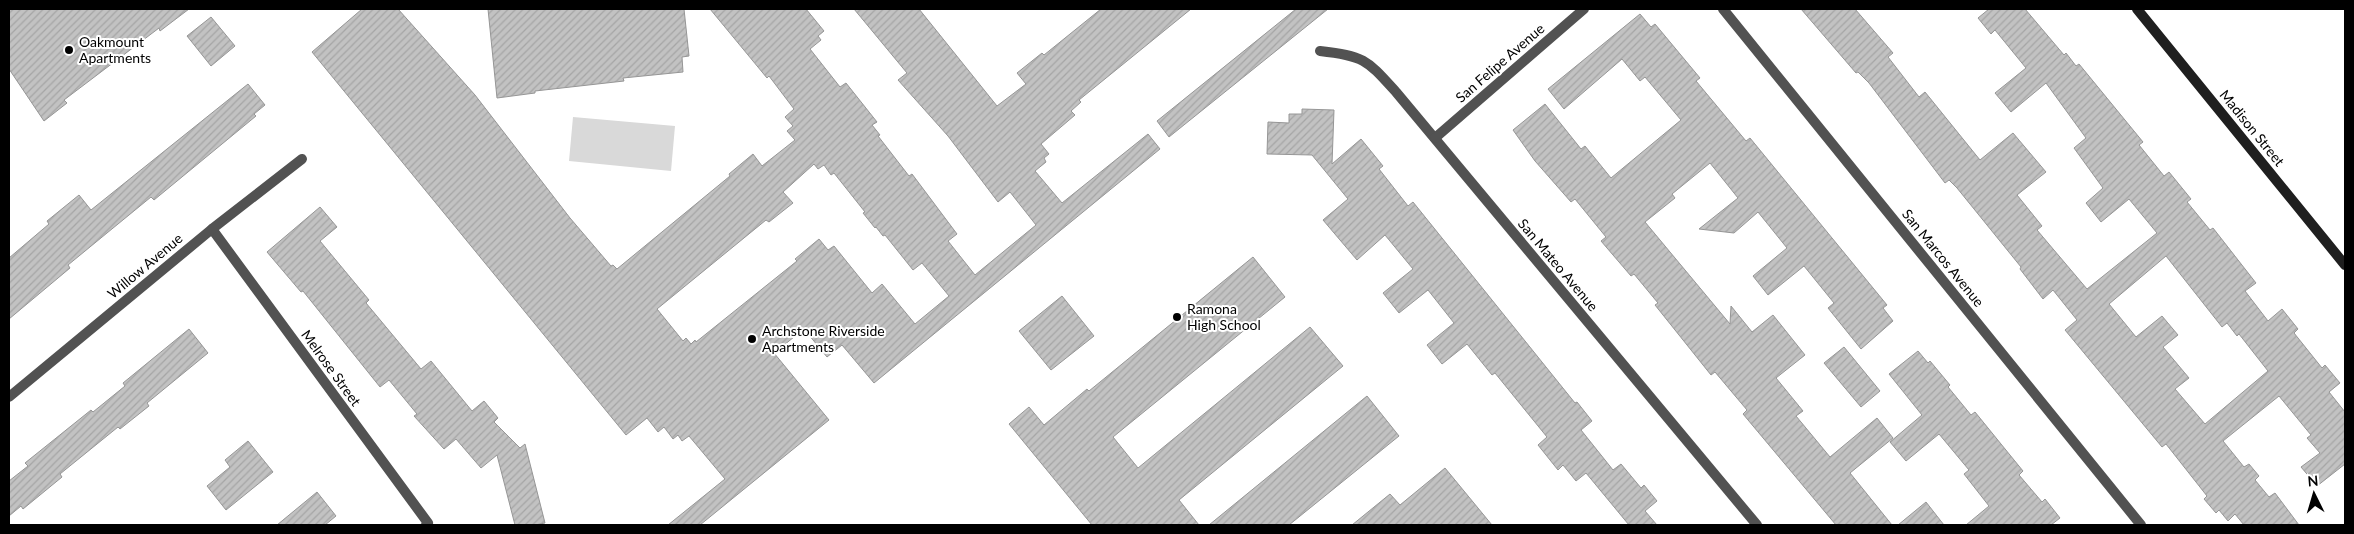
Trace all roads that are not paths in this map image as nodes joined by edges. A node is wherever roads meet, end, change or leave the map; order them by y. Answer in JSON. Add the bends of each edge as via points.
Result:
{"nodes":[{"id":1,"x":1584,"y":9,"type":"edge"},
{"id":2,"x":1723,"y":9,"type":"edge"},
{"id":3,"x":2137,"y":9,"type":"edge"},
{"id":4,"x":1320,"y":51,"type":"dead end"},
{"id":5,"x":1435,"y":138,"type":"junction"},
{"id":6,"x":302,"y":159,"type":"dead end"},
{"id":7,"x":212,"y":229,"type":"junction"},
{"id":8,"x":2345,"y":265,"type":"edge"},
{"id":9,"x":9,"y":397,"type":"edge"},
{"id":10,"x":427,"y":524,"type":"edge"},
{"id":11,"x":1757,"y":525,"type":"edge"},
{"id":12,"x":2141,"y":525,"type":"edge"}],
"edges":[{"from":1,"to":5,"type":"street","name":"San Felipe Avenue"},
{"from":2,"to":12,"type":"street","name":"San Marcos Avenue"},
{"from":3,"to":8,"type":"main road","name":"Madison Street"},
{"from":4,"to":5,"type":"street","name":"San Mateo Avenue","via":[[1349,54],[1370,63]]},
{"from":5,"to":11,"type":"street","name":"San Mateo Avenue"},
{"from":6,"to":7,"type":"street","name":"Willow Avenue"},
{"from":7,"to":9,"type":"street","name":"Willow Avenue"},
{"from":7,"to":10,"type":"street","name":"Melrose Street"}]}
